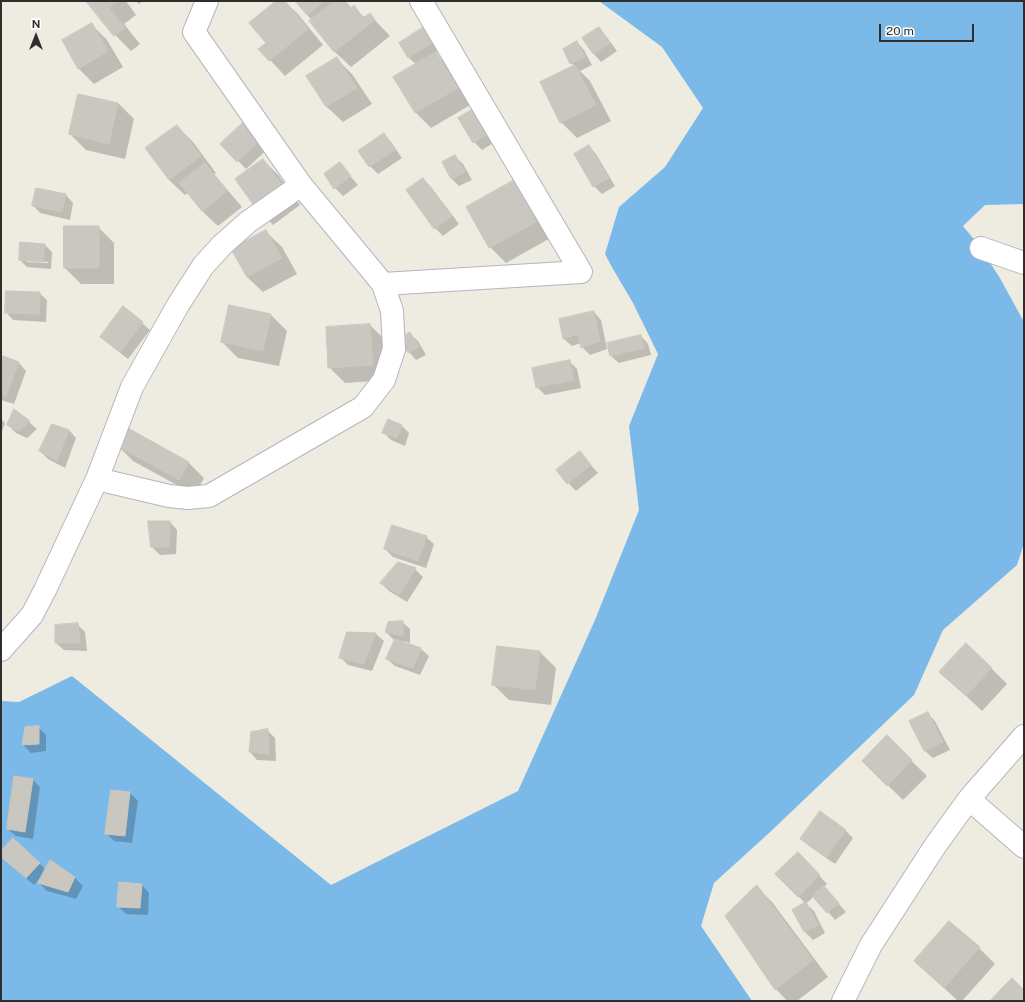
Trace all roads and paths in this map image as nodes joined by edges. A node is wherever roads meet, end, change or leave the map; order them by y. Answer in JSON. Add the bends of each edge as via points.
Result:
{"nodes":[{"id":1,"x":207,"y":1,"type":"edge"},
{"id":2,"x":421,"y":1,"type":"edge"},
{"id":3,"x":301,"y":185,"type":"junction"},
{"id":4,"x":981,"y":248,"type":"dead end"},
{"id":5,"x":1024,"y":263,"type":"edge"},
{"id":6,"x":383,"y":284,"type":"junction"},
{"id":7,"x":97,"y":479,"type":"junction"},
{"id":8,"x":1,"y":650,"type":"edge"},
{"id":9,"x":1024,"y":736,"type":"edge"},
{"id":10,"x":969,"y":799,"type":"junction"},
{"id":11,"x":1024,"y":847,"type":"edge"},
{"id":12,"x":843,"y":1001,"type":"edge"}],
"edges":[{"from":1,"to":3,"type":"street","via":[[194,32]]},
{"from":2,"to":6,"type":"street","via":[[581,272]]},
{"from":3,"to":6,"type":"street"},
{"from":3,"to":7,"type":"street","via":[[248,222],[203,266],[132,387]]},
{"from":4,"to":5,"type":"street"},
{"from":6,"to":7,"type":"street","via":[[392,311],[394,349],[384,380],[363,407],[209,496],[168,496]]},
{"from":7,"to":8,"type":"street","via":[[32,616]]},
{"from":9,"to":10,"type":"street"},
{"from":10,"to":11,"type":"street"},
{"from":10,"to":12,"type":"street","via":[[935,846],[871,945]]}]}
